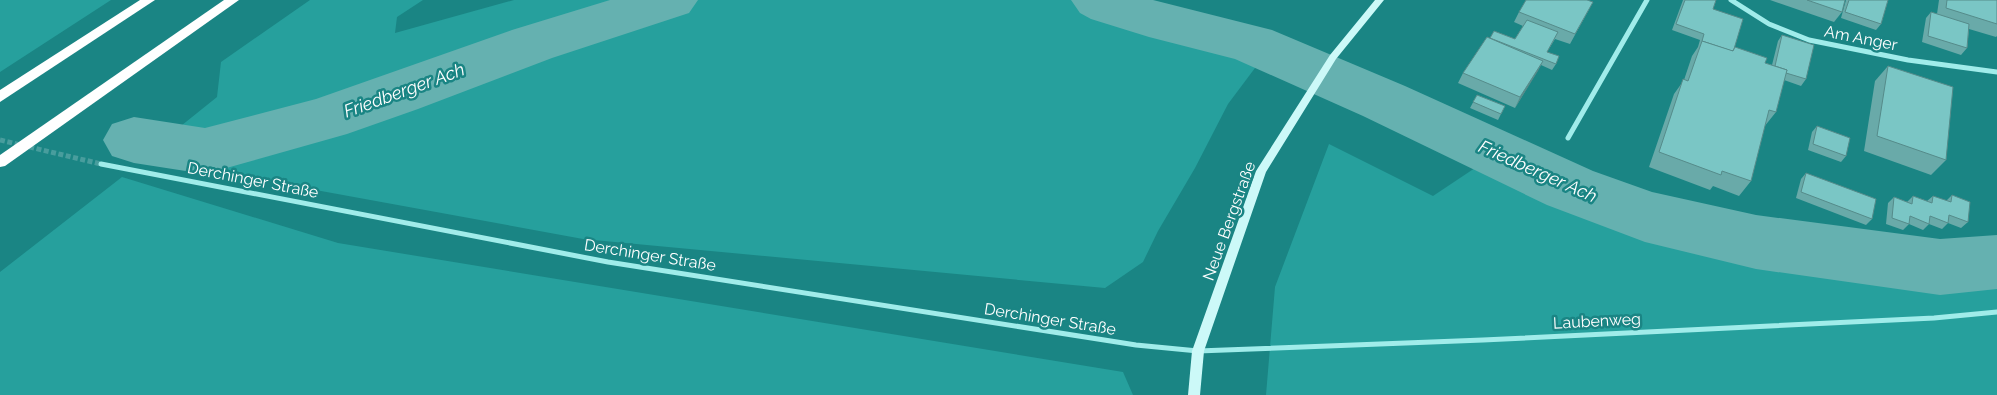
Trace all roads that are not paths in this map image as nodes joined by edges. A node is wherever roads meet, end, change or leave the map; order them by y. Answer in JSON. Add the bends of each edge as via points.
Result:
{"nodes":[{"id":1,"x":148,"y":0,"type":"edge"},
{"id":2,"x":234,"y":0,"type":"edge"},
{"id":3,"x":1380,"y":0,"type":"edge"},
{"id":4,"x":1647,"y":0,"type":"edge"},
{"id":5,"x":1731,"y":0,"type":"edge"},
{"id":6,"x":1997,"y":72,"type":"edge"},
{"id":7,"x":0,"y":97,"type":"edge"},
{"id":8,"x":1568,"y":138,"type":"dead end"},
{"id":9,"x":0,"y":162,"type":"edge"},
{"id":10,"x":102,"y":164,"type":"tunnel mouth"},
{"id":11,"x":1997,"y":312,"type":"edge"},
{"id":12,"x":1198,"y":351,"type":"junction"},
{"id":13,"x":1194,"y":395,"type":"edge"}],
"edges":[{"from":1,"to":7,"type":"highway"},
{"from":2,"to":9,"type":"highway"},
{"from":3,"to":12,"type":"main road","name":"Neue Bergstraße","via":[[1333,57],[1261,171]]},
{"from":4,"to":8,"type":"street"},
{"from":5,"to":6,"type":"street","name":"Am Anger","via":[[1764,23],[1821,44],[1961,69]]},
{"from":10,"to":12,"type":"street","name":"Derchinger Straße","via":[[608,262],[1136,345]]},
{"from":11,"to":12,"type":"street","name":"Laubenweg","via":[[1934,318]]},
{"from":12,"to":13,"type":"main road","name":"Neue Bergstraße"}]}
